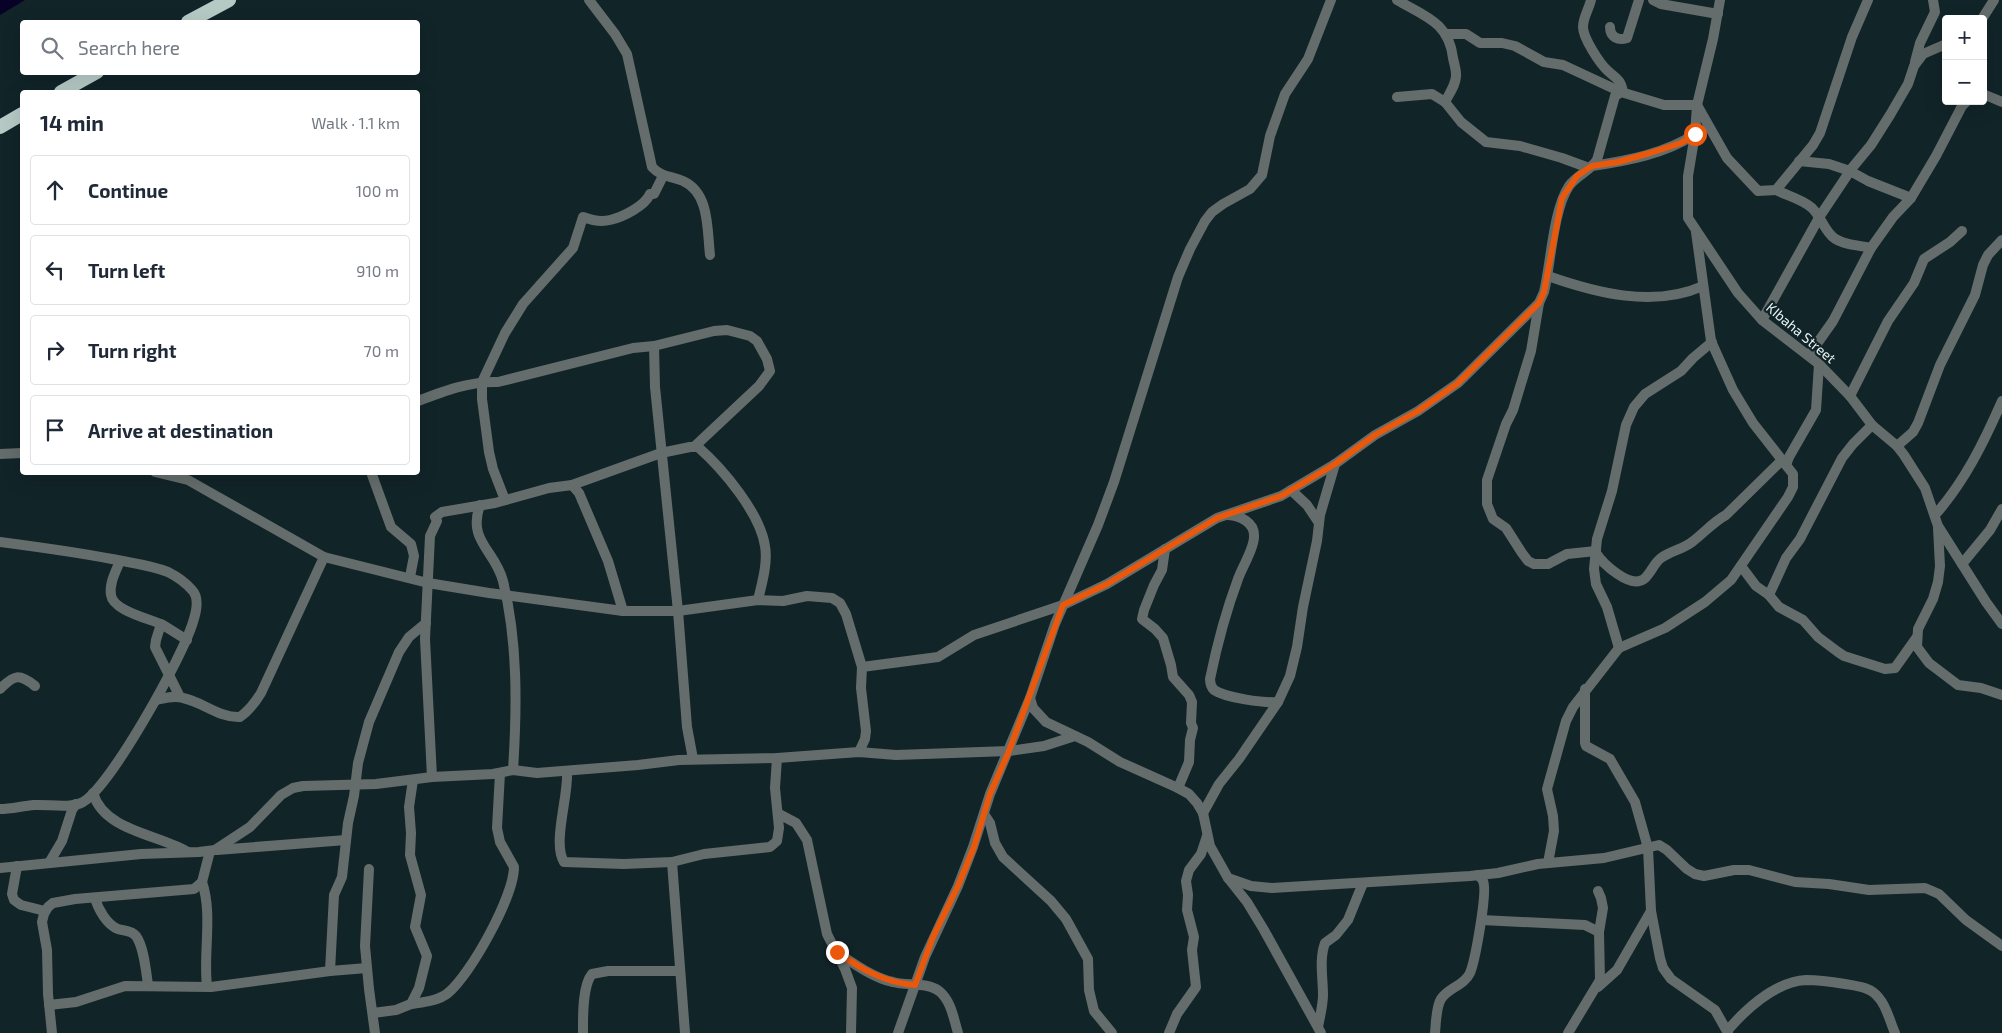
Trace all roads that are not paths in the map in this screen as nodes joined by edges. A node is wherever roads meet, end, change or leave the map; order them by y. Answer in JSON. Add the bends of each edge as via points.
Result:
{"nodes":[{"id":1,"x":229,"y":0,"type":"edge"},
{"id":2,"x":588,"y":0,"type":"edge"},
{"id":3,"x":1331,"y":0,"type":"edge"},
{"id":4,"x":1397,"y":0,"type":"edge"},
{"id":5,"x":1591,"y":0,"type":"edge"},
{"id":6,"x":1639,"y":0,"type":"edge"},
{"id":7,"x":1653,"y":0,"type":"edge"},
{"id":8,"x":1720,"y":0,"type":"edge"},
{"id":9,"x":1868,"y":0,"type":"edge"},
{"id":10,"x":1933,"y":0,"type":"edge"},
{"id":11,"x":1994,"y":0,"type":"edge"},
{"id":12,"x":1718,"y":14,"type":"junction"},
{"id":13,"x":1985,"y":15,"type":"edge"},
{"id":14,"x":192,"y":20,"type":"edge"},
{"id":15,"x":1610,"y":27,"type":"dead end"},
{"id":16,"x":1446,"y":34,"type":"junction"},
{"id":17,"x":1942,"y":46,"type":"edge"},
{"id":18,"x":1914,"y":66,"type":"junction"},
{"id":19,"x":92,"y":75,"type":"edge"},
{"id":20,"x":67,"y":90,"type":"edge"},
{"id":21,"x":1622,"y":92,"type":"junction"},
{"id":22,"x":1987,"y":96,"type":"edge"},
{"id":23,"x":1397,"y":97,"type":"dead end"},
{"id":24,"x":1445,"y":102,"type":"junction"},
{"id":25,"x":2002,"y":102,"type":"edge"},
{"id":26,"x":1695,"y":105,"type":"junction"},
{"id":27,"x":1963,"y":105,"type":"edge"},
{"id":28,"x":20,"y":115,"type":"edge"},
{"id":29,"x":0,"y":126,"type":"edge"},
{"id":30,"x":1695,"y":134,"type":"junction"},
{"id":31,"x":1799,"y":161,"type":"junction"},
{"id":32,"x":1590,"y":167,"type":"junction"},
{"id":33,"x":1850,"y":171,"type":"junction"},
{"id":34,"x":663,"y":176,"type":"junction"},
{"id":35,"x":1776,"y":190,"type":"junction"},
{"id":36,"x":1911,"y":198,"type":"junction"},
{"id":37,"x":1820,"y":216,"type":"junction"},
{"id":38,"x":1962,"y":231,"type":"dead end"},
{"id":39,"x":1696,"y":232,"type":"junction"},
{"id":40,"x":2002,"y":240,"type":"edge"},
{"id":41,"x":1871,"y":248,"type":"junction"},
{"id":42,"x":710,"y":255,"type":"dead end"},
{"id":43,"x":1548,"y":276,"type":"junction"},
{"id":44,"x":1703,"y":286,"type":"junction"},
{"id":45,"x":1539,"y":303,"type":"junction"},
{"id":46,"x":1762,"y":320,"type":"junction"},
{"id":47,"x":1712,"y":342,"type":"junction"},
{"id":48,"x":654,"y":346,"type":"junction"},
{"id":49,"x":1809,"y":355,"type":"junction"},
{"id":50,"x":1819,"y":364,"type":"junction"},
{"id":51,"x":482,"y":382,"type":"junction"},
{"id":52,"x":1850,"y":396,"type":"junction"},
{"id":53,"x":420,"y":400,"type":"edge"},
{"id":54,"x":2002,"y":400,"type":"edge"},
{"id":55,"x":1872,"y":425,"type":"junction"},
{"id":56,"x":1897,"y":446,"type":"junction"},
{"id":57,"x":694,"y":447,"type":"junction"},
{"id":58,"x":20,"y":453,"type":"edge"},
{"id":59,"x":661,"y":453,"type":"junction"},
{"id":60,"x":0,"y":454,"type":"edge"},
{"id":61,"x":1784,"y":463,"type":"junction"},
{"id":62,"x":1335,"y":464,"type":"junction"},
{"id":63,"x":371,"y":475,"type":"edge"},
{"id":64,"x":189,"y":476,"type":"edge"},
{"id":65,"x":572,"y":485,"type":"junction"},
{"id":66,"x":1292,"y":490,"type":"junction"},
{"id":67,"x":505,"y":500,"type":"junction"},
{"id":68,"x":480,"y":505,"type":"junction"},
{"id":69,"x":2002,"y":509,"type":"edge"},
{"id":70,"x":1227,"y":514,"type":"junction"},
{"id":71,"x":1935,"y":515,"type":"junction"},
{"id":72,"x":1319,"y":523,"type":"junction"},
{"id":73,"x":1938,"y":526,"type":"junction"},
{"id":74,"x":0,"y":542,"type":"edge"},
{"id":75,"x":1164,"y":549,"type":"junction"},
{"id":76,"x":1596,"y":552,"type":"junction"},
{"id":77,"x":324,"y":557,"type":"junction"},
{"id":78,"x":120,"y":561,"type":"junction"},
{"id":79,"x":1962,"y":564,"type":"junction"},
{"id":80,"x":1741,"y":566,"type":"junction"},
{"id":81,"x":410,"y":577,"type":"junction"},
{"id":82,"x":428,"y":583,"type":"junction"},
{"id":83,"x":505,"y":594,"type":"junction"},
{"id":84,"x":1769,"y":596,"type":"junction"},
{"id":85,"x":758,"y":600,"type":"junction"},
{"id":86,"x":1063,"y":605,"type":"junction"},
{"id":87,"x":623,"y":611,"type":"junction"},
{"id":88,"x":678,"y":611,"type":"junction"},
{"id":89,"x":426,"y":623,"type":"junction"},
{"id":90,"x":161,"y":624,"type":"junction"},
{"id":91,"x":2002,"y":624,"type":"edge"},
{"id":92,"x":1917,"y":637,"type":"junction"},
{"id":93,"x":187,"y":640,"type":"junction"},
{"id":94,"x":1619,"y":648,"type":"junction"},
{"id":95,"x":862,"y":667,"type":"junction"},
{"id":96,"x":169,"y":674,"type":"junction"},
{"id":97,"x":35,"y":686,"type":"dead end"},
{"id":98,"x":0,"y":689,"type":"edge"},
{"id":99,"x":1585,"y":689,"type":"junction"},
{"id":100,"x":2002,"y":695,"type":"edge"},
{"id":101,"x":180,"y":697,"type":"junction"},
{"id":102,"x":1030,"y":698,"type":"junction"},
{"id":103,"x":156,"y":700,"type":"junction"},
{"id":104,"x":1278,"y":702,"type":"junction"},
{"id":105,"x":1075,"y":736,"type":"junction"},
{"id":106,"x":1009,"y":751,"type":"junction"},
{"id":107,"x":859,"y":752,"type":"junction"},
{"id":108,"x":777,"y":758,"type":"junction"},
{"id":109,"x":693,"y":759,"type":"junction"},
{"id":110,"x":513,"y":770,"type":"junction"},
{"id":111,"x":566,"y":771,"type":"junction"},
{"id":112,"x":500,"y":773,"type":"junction"},
{"id":113,"x":432,"y":777,"type":"junction"},
{"id":114,"x":413,"y":780,"type":"junction"},
{"id":115,"x":355,"y":784,"type":"junction"},
{"id":116,"x":1178,"y":788,"type":"junction"},
{"id":117,"x":93,"y":793,"type":"junction"},
{"id":118,"x":76,"y":804,"type":"junction"},
{"id":119,"x":0,"y":809,"type":"edge"},
{"id":120,"x":1203,"y":813,"type":"junction"},
{"id":121,"x":779,"y":814,"type":"junction"},
{"id":122,"x":984,"y":814,"type":"junction"},
{"id":123,"x":1207,"y":834,"type":"junction"},
{"id":124,"x":346,"y":840,"type":"junction"},
{"id":125,"x":1648,"y":848,"type":"junction"},
{"id":126,"x":212,"y":850,"type":"junction"},
{"id":127,"x":189,"y":852,"type":"junction"},
{"id":128,"x":672,"y":862,"type":"junction"},
{"id":129,"x":49,"y":863,"type":"junction"},
{"id":130,"x":1548,"y":863,"type":"junction"},
{"id":131,"x":17,"y":866,"type":"junction"},
{"id":132,"x":0,"y":868,"type":"edge"},
{"id":133,"x":369,"y":869,"type":"dead end"},
{"id":134,"x":1478,"y":875,"type":"junction"},
{"id":135,"x":1228,"y":878,"type":"junction"},
{"id":136,"x":202,"y":882,"type":"junction"},
{"id":137,"x":1363,"y":883,"type":"junction"},
{"id":138,"x":1598,"y":891,"type":"dead end"},
{"id":139,"x":94,"y":898,"type":"junction"},
{"id":140,"x":1650,"y":911,"type":"junction"},
{"id":141,"x":45,"y":912,"type":"junction"},
{"id":142,"x":1482,"y":920,"type":"junction"},
{"id":143,"x":1599,"y":932,"type":"junction"},
{"id":144,"x":2002,"y":946,"type":"edge"},
{"id":145,"x":837,"y":952,"type":"junction"},
{"id":146,"x":366,"y":968,"type":"junction"},
{"id":147,"x":330,"y":971,"type":"junction"},
{"id":148,"x":679,"y":971,"type":"junction"},
{"id":149,"x":148,"y":985,"type":"junction"},
{"id":150,"x":915,"y":985,"type":"junction"},
{"id":151,"x":207,"y":986,"type":"junction"},
{"id":152,"x":1597,"y":988,"type":"junction"},
{"id":153,"x":412,"y":1004,"type":"junction"},
{"id":154,"x":49,"y":1005,"type":"junction"},
{"id":155,"x":372,"y":1013,"type":"junction"},
{"id":156,"x":1320,"y":1030,"type":"edge"},
{"id":157,"x":1727,"y":1032,"type":"edge"},
{"id":158,"x":52,"y":1033,"type":"edge"},
{"id":159,"x":375,"y":1033,"type":"edge"},
{"id":160,"x":583,"y":1033,"type":"edge"},
{"id":161,"x":685,"y":1033,"type":"edge"},
{"id":162,"x":851,"y":1033,"type":"edge"},
{"id":163,"x":898,"y":1033,"type":"edge"},
{"id":164,"x":958,"y":1033,"type":"edge"},
{"id":165,"x":1112,"y":1033,"type":"edge"},
{"id":166,"x":1169,"y":1033,"type":"edge"},
{"id":167,"x":1435,"y":1033,"type":"edge"},
{"id":168,"x":1568,"y":1033,"type":"edge"},
{"id":169,"x":1896,"y":1033,"type":"edge"}],
"edges":[{"from":1,"to":14,"type":"highway"},
{"from":2,"to":34,"type":"street","via":[[627,54],[652,167]]},
{"from":3,"to":86,"type":"street","via":[[1308,59],[1285,94],[1270,136],[1262,175],[1250,189],[1212,212],[1190,249],[1178,277],[1114,482]]},
{"from":4,"to":16,"type":"street","via":[[1424,15]]},
{"from":5,"to":21,"type":"street","via":[[1584,21],[1584,34],[1605,68],[1620,79]]},
{"from":6,"to":15,"type":"street","via":[[1627,38],[1615,38]]},
{"from":7,"to":12,"type":"street"},
{"from":8,"to":12,"type":"street","name":"KIbaha Street"},
{"from":9,"to":31,"type":"street","via":[[1846,52],[1820,133]]},
{"from":10,"to":18,"type":"street","via":[[1935,12],[1920,42]]},
{"from":11,"to":13,"type":"street"},
{"from":12,"to":26,"type":"street","name":"KIbaha Street"},
{"from":16,"to":21,"type":"street","via":[[1466,34],[1480,42],[1515,46],[1544,62],[1563,65]]},
{"from":16,"to":24,"type":"street","via":[[1456,74]]},
{"from":17,"to":18,"type":"street","via":[[1923,54]]},
{"from":18,"to":33,"type":"street","via":[[1890,116]]},
{"from":19,"to":20,"type":"highway"},
{"from":21,"to":26,"type":"street","via":[[1656,104]]},
{"from":21,"to":32,"type":"street","via":[[1614,100],[1597,160]]},
{"from":22,"to":25,"type":"street"},
{"from":23,"to":24,"type":"street","via":[[1427,94]]},
{"from":24,"to":32,"type":"street","via":[[1461,122],[1486,142],[1520,146]]},
{"from":26,"to":30,"type":"street","name":"KIbaha Street"},
{"from":26,"to":35,"type":"street","via":[[1732,165],[1758,191]]},
{"from":27,"to":36,"type":"street"},
{"from":28,"to":29,"type":"highway"},
{"from":30,"to":32,"type":"street","via":[[1681,143],[1650,153]]},
{"from":30,"to":39,"type":"street","name":"KIbaha Street","via":[[1688,176],[1687,216]]},
{"from":31,"to":33,"type":"street","via":[[1828,164]]},
{"from":31,"to":35,"type":"street"},
{"from":32,"to":43,"type":"street","via":[[1577,176],[1562,198]]},
{"from":33,"to":36,"type":"street"},
{"from":33,"to":37,"type":"street"},
{"from":34,"to":42,"type":"street","via":[[687,183],[700,197],[705,208]]},
{"from":34,"to":51,"type":"street","via":[[654,194],[628,212],[610,220],[583,217],[573,248],[523,304],[504,333]]},
{"from":35,"to":37,"type":"street","via":[[1805,203]]},
{"from":36,"to":41,"type":"street"},
{"from":37,"to":41,"type":"street","via":[[1833,238]]},
{"from":37,"to":46,"type":"street"},
{"from":38,"to":52,"type":"street","via":[[1924,259],[1914,283],[1888,321]]},
{"from":39,"to":44,"type":"street"},
{"from":39,"to":46,"type":"street","name":"KIbaha Street","via":[[1738,293]]},
{"from":40,"to":56,"type":"street","via":[[1983,265],[1974,294],[1940,364],[1918,423]]},
{"from":41,"to":49,"type":"street","via":[[1833,321]]},
{"from":43,"to":44,"type":"street","via":[[1624,296],[1676,295]]},
{"from":43,"to":45,"type":"street"},
{"from":44,"to":47,"type":"street"},
{"from":45,"to":62,"type":"street","via":[[1458,383]]},
{"from":45,"to":76,"type":"street","via":[[1531,352],[1487,480],[1487,504],[1493,518],[1506,528],[1522,554],[1534,564],[1548,564],[1567,554]]},
{"from":46,"to":49,"type":"street","name":"KIbaha Street"},
{"from":47,"to":61,"type":"street","via":[[1733,390],[1753,423]]},
{"from":47,"to":76,"type":"street","via":[[1681,371],[1650,389],[1634,407],[1626,426]]},
{"from":48,"to":51,"type":"street","via":[[633,348],[498,382]]},
{"from":48,"to":57,"type":"street","via":[[726,330],[754,338],[770,366],[760,386]]},
{"from":48,"to":59,"type":"street"},
{"from":49,"to":50,"type":"street","name":"KIbaha Street"},
{"from":50,"to":52,"type":"street","name":"KIbaha Street"},
{"from":50,"to":61,"type":"street","via":[[1816,410]]},
{"from":51,"to":53,"type":"street"},
{"from":51,"to":67,"type":"street","via":[[489,452]]},
{"from":52,"to":55,"type":"street","name":"KIbaha Street"},
{"from":54,"to":71,"type":"street","via":[[1984,443],[1952,496]]},
{"from":55,"to":56,"type":"street","name":"KIbaha Street"},
{"from":55,"to":84,"type":"street","via":[[1842,458],[1800,539],[1786,558]]},
{"from":56,"to":71,"type":"street","name":"KIbaha Street","via":[[1925,488]]},
{"from":57,"to":59,"type":"street"},
{"from":57,"to":85,"type":"street","via":[[720,470],[758,523],[766,548]]},
{"from":58,"to":60,"type":"street"},
{"from":59,"to":65,"type":"street"},
{"from":59,"to":88,"type":"street"},
{"from":61,"to":76,"type":"street","via":[[1690,544],[1659,560],[1644,578],[1634,581],[1615,572]]},
{"from":61,"to":80,"type":"street","via":[[1793,474],[1794,481],[1788,497]]},
{"from":62,"to":66,"type":"street"},
{"from":62,"to":72,"type":"street"},
{"from":63,"to":81,"type":"street","via":[[391,527],[411,544],[414,556]]},
{"from":64,"to":77,"type":"street"},
{"from":65,"to":67,"type":"street"},
{"from":65,"to":87,"type":"street","via":[[579,493],[608,560]]},
{"from":66,"to":70,"type":"street"},
{"from":66,"to":72,"type":"street"},
{"from":67,"to":68,"type":"street"},
{"from":68,"to":82,"type":"street","via":[[442,512],[435,517],[437,521],[430,536]]},
{"from":68,"to":83,"type":"street","via":[[476,524],[478,537],[496,562]]},
{"from":69,"to":79,"type":"street","via":[[1990,530]]},
{"from":70,"to":75,"type":"street"},
{"from":70,"to":104,"type":"street","via":[[1239,516],[1251,525],[1254,537],[1224,620],[1211,685],[1235,697]]},
{"from":71,"to":73,"type":"street","name":"KIbaha Street"},
{"from":72,"to":104,"type":"street","via":[[1297,647],[1290,676]]},
{"from":73,"to":79,"type":"street","name":"KIbaha Street"},
{"from":73,"to":92,"type":"street","via":[[1938,582]]},
{"from":74,"to":78,"type":"street"},
{"from":75,"to":86,"type":"street","via":[[1107,584]]},
{"from":75,"to":116,"type":"street","via":[[1162,570],[1142,620],[1163,638],[1173,677],[1192,702],[1189,762]]},
{"from":76,"to":94,"type":"street","via":[[1594,576]]},
{"from":77,"to":81,"type":"street"},
{"from":77,"to":101,"type":"street","via":[[251,709],[240,718],[233,717]]},
{"from":78,"to":90,"type":"street","via":[[112,584],[112,600],[139,617]]},
{"from":78,"to":93,"type":"street","via":[[167,572],[193,590],[197,608]]},
{"from":79,"to":91,"type":"street","name":"KIbaha Street"},
{"from":80,"to":84,"type":"street","via":[[1756,586]]},
{"from":80,"to":94,"type":"street","via":[[1731,580],[1705,602],[1665,628]]},
{"from":81,"to":82,"type":"street"},
{"from":82,"to":83,"type":"street"},
{"from":82,"to":89,"type":"street"},
{"from":83,"to":87,"type":"street"},
{"from":83,"to":110,"type":"street","via":[[510,612],[515,692]]},
{"from":84,"to":92,"type":"street","via":[[1784,610],[1804,620],[1818,637],[1844,656],[1878,667],[1896,668]]},
{"from":85,"to":88,"type":"street"},
{"from":85,"to":95,"type":"street","via":[[807,596],[836,600],[846,614]]},
{"from":86,"to":95,"type":"street","via":[[974,635],[938,658]]},
{"from":86,"to":102,"type":"street"},
{"from":87,"to":88,"type":"street"},
{"from":88,"to":109,"type":"street","via":[[687,727]]},
{"from":89,"to":113,"type":"street"},
{"from":89,"to":115,"type":"street","via":[[404,644],[379,696],[369,722]]},
{"from":90,"to":93,"type":"street"},
{"from":90,"to":96,"type":"street","via":[[156,647]]},
{"from":92,"to":100,"type":"street","via":[[1923,657],[1958,685]]},
{"from":93,"to":96,"type":"street"},
{"from":94,"to":99,"type":"street"},
{"from":95,"to":107,"type":"street","via":[[866,731]]},
{"from":96,"to":101,"type":"street"},
{"from":96,"to":103,"type":"street"},
{"from":97,"to":98,"type":"street","via":[[18,677]]},
{"from":99,"to":125,"type":"street","via":[[1586,746],[1610,759],[1618,770],[1635,802]]},
{"from":99,"to":130,"type":"street","via":[[1566,721],[1548,782],[1554,831]]},
{"from":101,"to":103,"type":"street"},
{"from":102,"to":105,"type":"street","via":[[1041,718]]},
{"from":102,"to":106,"type":"street"},
{"from":103,"to":117,"type":"street","via":[[106,779]]},
{"from":104,"to":120,"type":"street","via":[[1215,789]]},
{"from":105,"to":106,"type":"street","via":[[1044,746]]},
{"from":105,"to":116,"type":"street","via":[[1120,762]]},
{"from":106,"to":107,"type":"street","via":[[896,755]]},
{"from":106,"to":122,"type":"street"},
{"from":107,"to":108,"type":"street"},
{"from":108,"to":109,"type":"street"},
{"from":108,"to":121,"type":"street"},
{"from":109,"to":111,"type":"street"},
{"from":110,"to":111,"type":"street","via":[[531,773]]},
{"from":110,"to":112,"type":"street"},
{"from":111,"to":128,"type":"street","via":[[560,851],[564,862]]},
{"from":112,"to":113,"type":"street"},
{"from":112,"to":153,"type":"street","via":[[497,828],[500,842],[514,867],[508,892],[491,931],[466,974],[439,999]]},
{"from":113,"to":114,"type":"street"},
{"from":114,"to":115,"type":"street"},
{"from":114,"to":153,"type":"street","via":[[409,807],[410,855],[421,895],[415,924],[427,956]]},
{"from":115,"to":124,"type":"street"},
{"from":115,"to":126,"type":"street","via":[[293,788],[250,827]]},
{"from":116,"to":120,"type":"street","via":[[1189,794]]},
{"from":117,"to":118,"type":"street"},
{"from":117,"to":127,"type":"street","via":[[99,807],[112,820],[174,843]]},
{"from":118,"to":119,"type":"street"},
{"from":118,"to":129,"type":"street","via":[[62,841]]},
{"from":120,"to":123,"type":"street"},
{"from":121,"to":128,"type":"street","via":[[778,839],[770,847]]},
{"from":121,"to":145,"type":"street","via":[[796,823],[807,840],[827,934]]},
{"from":122,"to":150,"type":"street","via":[[958,886],[933,937]]},
{"from":122,"to":165,"type":"street","via":[[1003,857],[1066,919],[1088,958],[1089,990],[1094,1011]]},
{"from":123,"to":135,"type":"street"},
{"from":123,"to":166,"type":"street","via":[[1204,848],[1189,870],[1186,882],[1187,910],[1194,937],[1192,950],[1196,986],[1177,1014]]},
{"from":124,"to":126,"type":"street"},
{"from":124,"to":147,"type":"street","via":[[342,877],[334,895]]},
{"from":125,"to":130,"type":"street","via":[[1604,858]]},
{"from":125,"to":140,"type":"street"},
{"from":125,"to":144,"type":"street","via":[[1663,846],[1687,870],[1704,876],[1749,870],[1795,882],[1869,890],[1933,890]]},
{"from":126,"to":127,"type":"street"},
{"from":126,"to":136,"type":"street"},
{"from":127,"to":129,"type":"street"},
{"from":128,"to":148,"type":"street"},
{"from":129,"to":131,"type":"street"},
{"from":130,"to":134,"type":"street"},
{"from":131,"to":132,"type":"street"},
{"from":131,"to":141,"type":"street","via":[[12,894],[14,900]]},
{"from":133,"to":146,"type":"street"},
{"from":134,"to":137,"type":"street"},
{"from":134,"to":142,"type":"street","via":[[1484,888]]},
{"from":135,"to":137,"type":"street","via":[[1251,886],[1272,888]]},
{"from":135,"to":156,"type":"street","via":[[1247,902]]},
{"from":136,"to":139,"type":"street","via":[[194,889]]},
{"from":136,"to":151,"type":"street","via":[[207,915]]},
{"from":137,"to":156,"type":"street","via":[[1348,920],[1324,946]]},
{"from":138,"to":143,"type":"street","via":[[1603,908]]},
{"from":139,"to":141,"type":"street","via":[[53,903]]},
{"from":139,"to":149,"type":"street","via":[[99,910],[113,926],[135,934],[145,962]]},
{"from":140,"to":152,"type":"street","via":[[1618,970]]},
{"from":140,"to":157,"type":"street","via":[[1666,974],[1715,1010]]},
{"from":141,"to":154,"type":"street","via":[[42,922],[48,950]]},
{"from":142,"to":143,"type":"street","via":[[1585,924]]},
{"from":142,"to":167,"type":"street","via":[[1470,972],[1462,983],[1441,999]]},
{"from":143,"to":152,"type":"street","via":[[1601,976]]},
{"from":145,"to":150,"type":"street","via":[[883,979]]},
{"from":145,"to":162,"type":"street","via":[[852,988]]},
{"from":146,"to":147,"type":"street"},
{"from":146,"to":155,"type":"street"},
{"from":147,"to":151,"type":"street"},
{"from":148,"to":160,"type":"street","via":[[594,973],[587,986]]},
{"from":148,"to":161,"type":"street"},
{"from":149,"to":151,"type":"street"},
{"from":149,"to":154,"type":"street","via":[[125,986],[76,1002]]},
{"from":150,"to":163,"type":"street"},
{"from":150,"to":164,"type":"street","via":[[932,987],[944,996]]},
{"from":152,"to":168,"type":"street"},
{"from":153,"to":155,"type":"street","via":[[402,1009]]},
{"from":154,"to":158,"type":"street"},
{"from":155,"to":159,"type":"street"},
{"from":157,"to":169,"type":"street","via":[[1740,1016],[1770,993],[1806,980],[1862,987],[1872,992],[1880,998]]}]}
